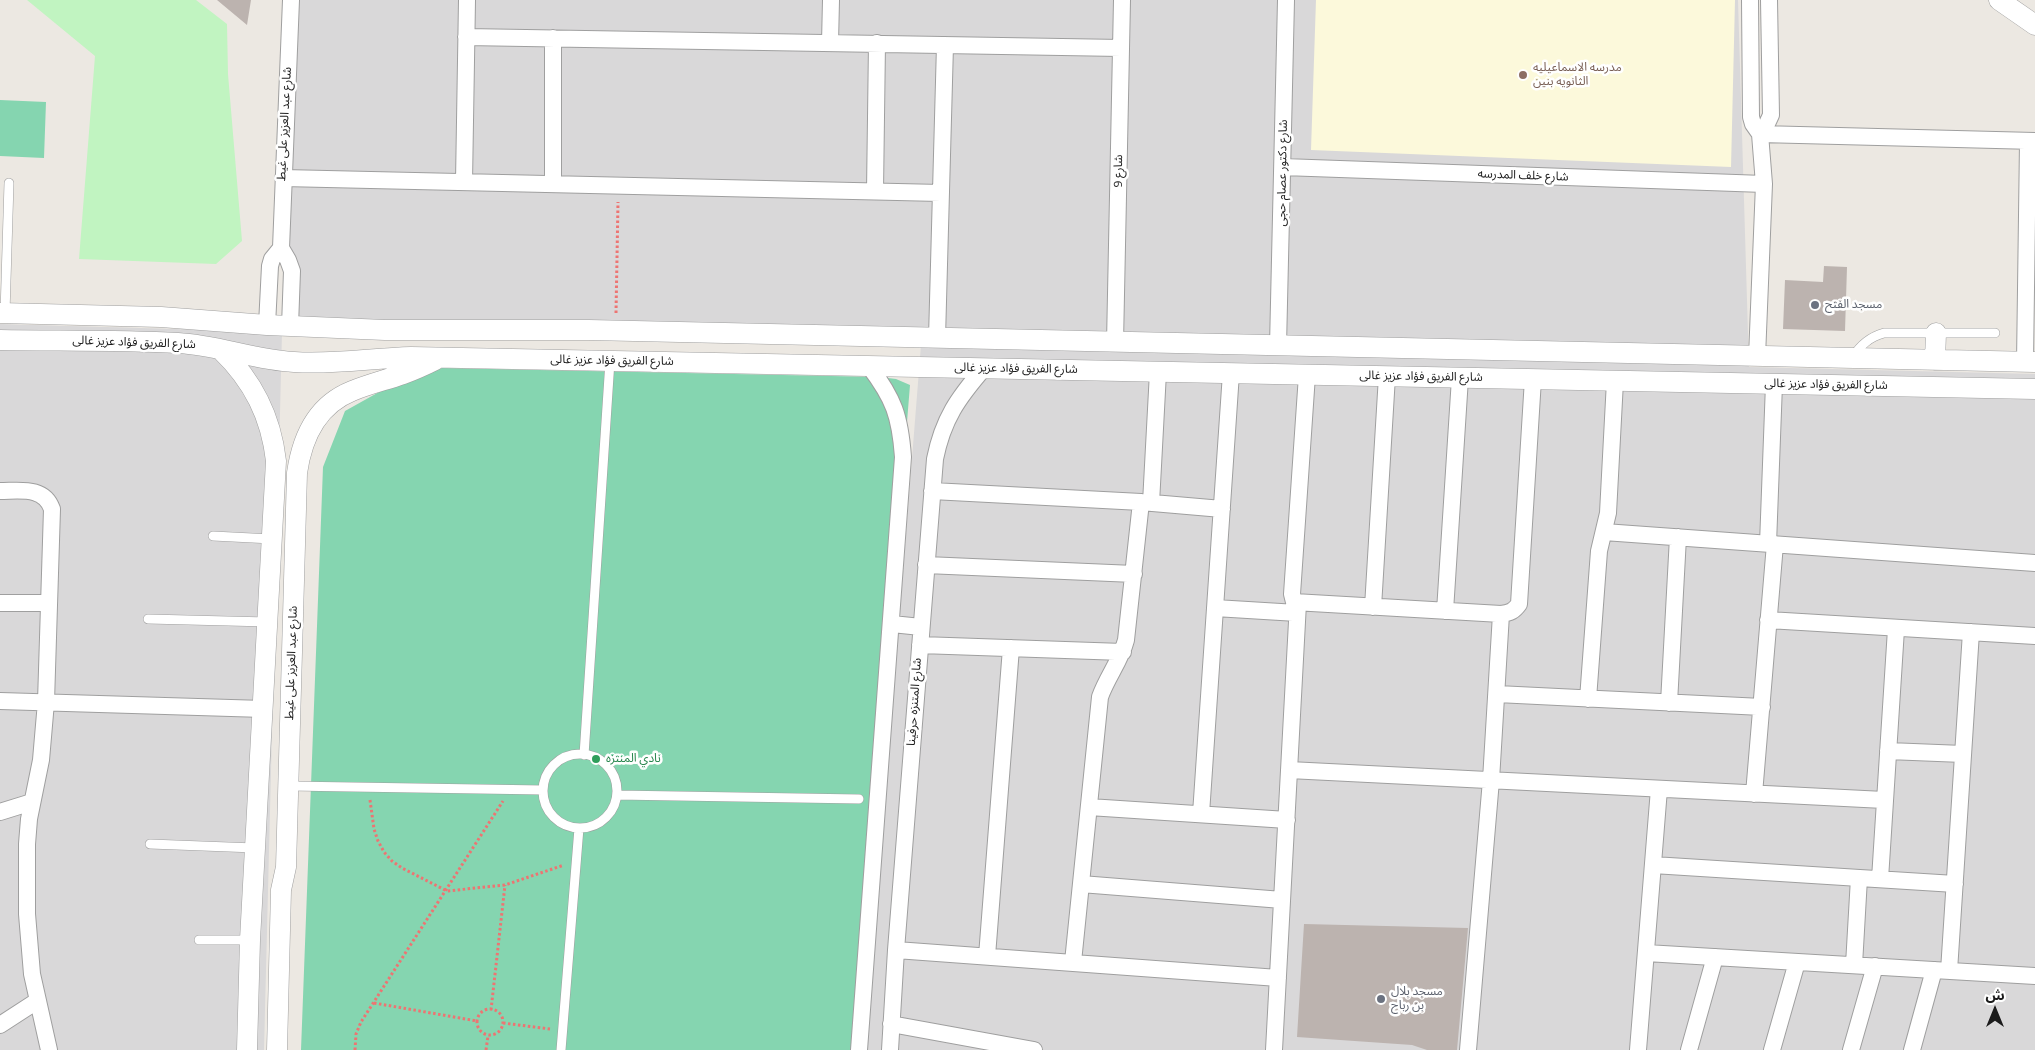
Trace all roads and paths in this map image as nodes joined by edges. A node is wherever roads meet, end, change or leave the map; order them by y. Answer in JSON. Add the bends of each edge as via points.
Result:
{"nodes":[{"id":1,"x":291,"y":0,"type":"edge"},
{"id":2,"x":467,"y":0,"type":"edge"},
{"id":3,"x":831,"y":0,"type":"edge"},
{"id":4,"x":1122,"y":0,"type":"edge"},
{"id":5,"x":1286,"y":0,"type":"edge"},
{"id":6,"x":1750,"y":0,"type":"edge"},
{"id":7,"x":1769,"y":0,"type":"edge"},
{"id":8,"x":1999,"y":0,"type":"edge"},
{"id":9,"x":2035,"y":25,"type":"edge"},
{"id":10,"x":466,"y":37,"type":"junction"},
{"id":11,"x":552,"y":38,"type":"junction"},
{"id":12,"x":830,"y":43,"type":"junction"},
{"id":13,"x":877,"y":44,"type":"junction"},
{"id":14,"x":944,"y":45,"type":"junction"},
{"id":15,"x":1121,"y":48,"type":"junction"},
{"id":16,"x":1760,"y":134,"type":"junction"},
{"id":17,"x":2032,"y":142,"type":"edge"},
{"id":18,"x":1283,"y":167,"type":"junction"},
{"id":19,"x":283,"y":178,"type":"junction"},
{"id":20,"x":464,"y":182,"type":"junction"},
{"id":21,"x":9,"y":183,"type":"dead end"},
{"id":22,"x":553,"y":184,"type":"junction"},
{"id":23,"x":1764,"y":184,"type":"junction"},
{"id":24,"x":618,"y":186,"type":"junction"},
{"id":25,"x":876,"y":191,"type":"junction"},
{"id":26,"x":942,"y":193,"type":"junction"},
{"id":27,"x":281,"y":248,"type":"junction"},
{"id":28,"x":2,"y":313,"type":"edge"},
{"id":29,"x":267,"y":325,"type":"junction"},
{"id":30,"x":290,"y":326,"type":"junction"},
{"id":31,"x":385,"y":330,"type":"junction"},
{"id":32,"x":589,"y":330,"type":"junction"},
{"id":33,"x":616,"y":331,"type":"junction"},
{"id":34,"x":1936,"y":332,"type":"junction"},
{"id":35,"x":1995,"y":333,"type":"dead end"},
{"id":36,"x":730,"y":334,"type":"junction"},
{"id":37,"x":937,"y":338,"type":"junction"},
{"id":38,"x":0,"y":340,"type":"edge"},
{"id":39,"x":1115,"y":342,"type":"junction"},
{"id":40,"x":1278,"y":346,"type":"junction"},
{"id":41,"x":222,"y":350,"type":"junction"},
{"id":42,"x":1440,"y":350,"type":"junction"},
{"id":43,"x":1756,"y":357,"type":"junction"},
{"id":44,"x":385,"y":358,"type":"junction"},
{"id":45,"x":439,"y":358,"type":"junction"},
{"id":46,"x":1851,"y":359,"type":"junction"},
{"id":47,"x":589,"y":360,"type":"junction"},
{"id":48,"x":610,"y":360,"type":"junction"},
{"id":49,"x":1876,"y":360,"type":"junction"},
{"id":50,"x":1931,"y":360,"type":"junction"},
{"id":51,"x":2030,"y":362,"type":"edge"},
{"id":52,"x":730,"y":363,"type":"junction"},
{"id":53,"x":869,"y":366,"type":"junction"},
{"id":54,"x":984,"y":368,"type":"junction"},
{"id":55,"x":1158,"y":372,"type":"junction"},
{"id":56,"x":1232,"y":373,"type":"junction"},
{"id":57,"x":1307,"y":375,"type":"junction"},
{"id":58,"x":1387,"y":376,"type":"junction"},
{"id":59,"x":1440,"y":378,"type":"junction"},
{"id":60,"x":1460,"y":378,"type":"junction"},
{"id":61,"x":1533,"y":379,"type":"junction"},
{"id":62,"x":1614,"y":381,"type":"junction"},
{"id":63,"x":1774,"y":384,"type":"junction"},
{"id":64,"x":1876,"y":387,"type":"junction"},
{"id":65,"x":1932,"y":387,"type":"junction"},
{"id":66,"x":2035,"y":389,"type":"edge"},
{"id":67,"x":0,"y":491,"type":"edge"},
{"id":68,"x":932,"y":491,"type":"junction"},
{"id":69,"x":1146,"y":503,"type":"junction"},
{"id":70,"x":1222,"y":509,"type":"junction"},
{"id":71,"x":1604,"y":532,"type":"junction"},
{"id":72,"x":213,"y":536,"type":"dead end"},
{"id":73,"x":1678,"y":537,"type":"junction"},
{"id":74,"x":272,"y":539,"type":"junction"},
{"id":75,"x":1771,"y":544,"type":"junction"},
{"id":76,"x":2035,"y":563,"type":"edge"},
{"id":77,"x":926,"y":565,"type":"junction"},
{"id":78,"x":1134,"y":574,"type":"junction"},
{"id":79,"x":0,"y":602,"type":"edge"},
{"id":80,"x":49,"y":603,"type":"junction"},
{"id":81,"x":1373,"y":607,"type":"junction"},
{"id":82,"x":1215,"y":608,"type":"junction"},
{"id":83,"x":1298,"y":608,"type":"junction"},
{"id":84,"x":1445,"y":611,"type":"junction"},
{"id":85,"x":1501,"y":614,"type":"junction"},
{"id":86,"x":148,"y":620,"type":"dead end"},
{"id":87,"x":1768,"y":620,"type":"junction"},
{"id":88,"x":268,"y":622,"type":"junction"},
{"id":89,"x":892,"y":624,"type":"junction"},
{"id":90,"x":921,"y":627,"type":"junction"},
{"id":91,"x":1896,"y":629,"type":"junction"},
{"id":92,"x":1971,"y":632,"type":"junction"},
{"id":93,"x":2035,"y":636,"type":"edge"},
{"id":94,"x":920,"y":644,"type":"junction"},
{"id":95,"x":1010,"y":648,"type":"junction"},
{"id":96,"x":1123,"y":652,"type":"junction"},
{"id":97,"x":266,"y":658,"type":"junction"},
{"id":98,"x":292,"y":658,"type":"junction"},
{"id":99,"x":1497,"y":694,"type":"junction"},
{"id":100,"x":1588,"y":699,"type":"junction"},
{"id":101,"x":0,"y":701,"type":"edge"},
{"id":102,"x":46,"y":702,"type":"junction"},
{"id":103,"x":1669,"y":703,"type":"junction"},
{"id":104,"x":1762,"y":707,"type":"junction"},
{"id":105,"x":264,"y":709,"type":"junction"},
{"id":106,"x":1888,"y":751,"type":"junction"},
{"id":107,"x":1963,"y":754,"type":"junction"},
{"id":108,"x":584,"y":755,"type":"junction"},
{"id":109,"x":1289,"y":770,"type":"junction"},
{"id":110,"x":1491,"y":780,"type":"junction"},
{"id":111,"x":289,"y":786,"type":"junction"},
{"id":112,"x":368,"y":787,"type":"junction"},
{"id":113,"x":510,"y":789,"type":"junction"},
{"id":114,"x":1659,"y":789,"type":"junction"},
{"id":115,"x":543,"y":790,"type":"junction"},
{"id":116,"x":617,"y":794,"type":"junction"},
{"id":117,"x":1754,"y":794,"type":"junction"},
{"id":118,"x":859,"y":799,"type":"dead end"},
{"id":119,"x":1884,"y":800,"type":"junction"},
{"id":120,"x":32,"y":802,"type":"junction"},
{"id":121,"x":1089,"y":807,"type":"junction"},
{"id":122,"x":0,"y":812,"type":"edge"},
{"id":123,"x":1201,"y":814,"type":"junction"},
{"id":124,"x":1286,"y":820,"type":"junction"},
{"id":125,"x":579,"y":828,"type":"junction"},
{"id":126,"x":150,"y":844,"type":"dead end"},
{"id":127,"x":256,"y":856,"type":"junction"},
{"id":128,"x":576,"y":861,"type":"junction"},
{"id":129,"x":1653,"y":865,"type":"junction"},
{"id":130,"x":286,"y":867,"type":"junction"},
{"id":131,"x":1859,"y":878,"type":"junction"},
{"id":132,"x":1880,"y":879,"type":"junction"},
{"id":133,"x":1081,"y":884,"type":"junction"},
{"id":134,"x":1955,"y":884,"type":"junction"},
{"id":135,"x":505,"y":885,"type":"junction"},
{"id":136,"x":446,"y":891,"type":"junction"},
{"id":137,"x":1282,"y":900,"type":"junction"},
{"id":138,"x":198,"y":940,"type":"dead end"},
{"id":139,"x":250,"y":940,"type":"junction"},
{"id":140,"x":896,"y":950,"type":"junction"},
{"id":141,"x":1646,"y":953,"type":"junction"},
{"id":142,"x":987,"y":956,"type":"junction"},
{"id":143,"x":1716,"y":957,"type":"junction"},
{"id":144,"x":1073,"y":962,"type":"junction"},
{"id":145,"x":1797,"y":962,"type":"junction"},
{"id":146,"x":1854,"y":965,"type":"junction"},
{"id":147,"x":1875,"y":966,"type":"junction"},
{"id":148,"x":1941,"y":970,"type":"junction"},
{"id":149,"x":2035,"y":976,"type":"edge"},
{"id":150,"x":1278,"y":978,"type":"junction"},
{"id":151,"x":38,"y":1001,"type":"junction"},
{"id":152,"x":374,"y":1003,"type":"junction"},
{"id":153,"x":491,"y":1010,"type":"junction"},
{"id":154,"x":477,"y":1021,"type":"junction"},
{"id":155,"x":503,"y":1024,"type":"junction"},
{"id":156,"x":891,"y":1024,"type":"junction"},
{"id":157,"x":0,"y":1025,"type":"edge"},
{"id":158,"x":562,"y":1030,"type":"junction"},
{"id":159,"x":488,"y":1036,"type":"junction"},
{"id":160,"x":1023,"y":1049,"type":"edge"},
{"id":161,"x":49,"y":1050,"type":"edge"},
{"id":162,"x":247,"y":1050,"type":"edge"},
{"id":163,"x":276,"y":1050,"type":"edge"},
{"id":164,"x":355,"y":1050,"type":"edge"},
{"id":165,"x":486,"y":1050,"type":"edge"},
{"id":166,"x":560,"y":1050,"type":"edge"},
{"id":167,"x":859,"y":1050,"type":"edge"},
{"id":168,"x":890,"y":1050,"type":"edge"},
{"id":169,"x":1274,"y":1050,"type":"edge"},
{"id":170,"x":1468,"y":1050,"type":"edge"},
{"id":171,"x":1638,"y":1050,"type":"edge"},
{"id":172,"x":1689,"y":1050,"type":"edge"},
{"id":173,"x":1772,"y":1050,"type":"edge"},
{"id":174,"x":1851,"y":1050,"type":"edge"},
{"id":175,"x":1912,"y":1050,"type":"edge"}],
"edges":[{"from":1,"to":19,"type":"street","name":"شارع عبد العزيز على غيط"},
{"from":2,"to":10,"type":"street"},
{"from":3,"to":12,"type":"street"},
{"from":4,"to":15,"type":"street","name":"شارع 9"},
{"from":5,"to":18,"type":"street","name":"شارع دكتور عصام حجى"},
{"from":6,"to":16,"type":"street","via":[[1751,116]]},
{"from":7,"to":16,"type":"street","via":[[1771,115]]},
{"from":8,"to":9,"type":"street"},
{"from":10,"to":11,"type":"street"},
{"from":10,"to":20,"type":"street"},
{"from":11,"to":12,"type":"street"},
{"from":11,"to":22,"type":"street"},
{"from":12,"to":13,"type":"street"},
{"from":13,"to":14,"type":"street"},
{"from":13,"to":25,"type":"street"},
{"from":14,"to":15,"type":"street"},
{"from":14,"to":26,"type":"street"},
{"from":15,"to":39,"type":"street","name":"شارع 9"},
{"from":16,"to":17,"type":"street"},
{"from":16,"to":23,"type":"street"},
{"from":17,"to":51,"type":"street"},
{"from":18,"to":23,"type":"street","name":"شارع خلف المدرسه"},
{"from":18,"to":40,"type":"street","name":"شارع دكتور عصام حجى"},
{"from":19,"to":20,"type":"street"},
{"from":19,"to":27,"type":"street","name":"شارع عبد العزيز على غيط"},
{"from":20,"to":22,"type":"street"},
{"from":21,"to":28,"type":"lane"},
{"from":22,"to":24,"type":"street"},
{"from":23,"to":43,"type":"street"},
{"from":24,"to":25,"type":"street"},
{"from":24,"to":33,"type":"path"},
{"from":25,"to":26,"type":"street"},
{"from":26,"to":37,"type":"street"},
{"from":27,"to":29,"type":"street","name":"شارع عبد العزيز على غيط","via":[[270,266]]},
{"from":27,"to":30,"type":"street","name":"شارع عبد العزيز على غيط","via":[[292,271]]},
{"from":28,"to":29,"type":"street","name":"شارع الفريق فؤاد عزيز غالى","via":[[161,317]]},
{"from":29,"to":30,"type":"street","name":"شارع الفريق فؤاد عزيز غالى"},
{"from":30,"to":31,"type":"street","name":"شارع الفريق فؤاد عزيز غالى"},
{"from":31,"to":32,"type":"street","name":"شارع الفريق فؤاد عزيز غالى"},
{"from":31,"to":44,"type":"street"},
{"from":32,"to":33,"type":"street","name":"شارع الفريق فؤاد عزيز غالى"},
{"from":32,"to":47,"type":"street"},
{"from":33,"to":36,"type":"street","name":"شارع الفريق فؤاد عزيز غالى"},
{"from":34,"to":35,"type":"lane"},
{"from":34,"to":46,"type":"lane","via":[[1884,333],[1868,340]]},
{"from":34,"to":50,"type":"street"},
{"from":36,"to":37,"type":"street","name":"شارع الفريق فؤاد عزيز غالى"},
{"from":36,"to":52,"type":"street"},
{"from":37,"to":39,"type":"street","name":"شارع الفريق فؤاد عزيز غالى"},
{"from":38,"to":41,"type":"street","name":"شارع الفريق فؤاد عزيز غالى","via":[[177,343]]},
{"from":39,"to":40,"type":"street","name":"شارع الفريق فؤاد عزيز غالى"},
{"from":40,"to":42,"type":"street","name":"شارع الفريق فؤاد عزيز غالى"},
{"from":41,"to":44,"type":"street","name":"شارع الفريق فؤاد عزيز غالى","via":[[265,360],[295,362]]},
{"from":41,"to":74,"type":"street","name":"شارع عبد العزيز على غيط","via":[[255,392],[269,425],[276,461]]},
{"from":42,"to":43,"type":"street","name":"شارع الفريق فؤاد عزيز غالى"},
{"from":42,"to":59,"type":"street"},
{"from":43,"to":46,"type":"street","name":"شارع الفريق فؤاد عزيز غالى"},
{"from":44,"to":45,"type":"street","name":"شارع الفريق فؤاد عزيز غالى"},
{"from":45,"to":47,"type":"street","name":"شارع الفريق فؤاد عزيز غالى"},
{"from":45,"to":98,"type":"street","name":"شارع عبد العزيز على غيط","via":[[405,374],[349,392],[318,417],[307,434],[297,473]]},
{"from":46,"to":49,"type":"street","name":"شارع الفريق فؤاد عزيز غالى"},
{"from":47,"to":48,"type":"street","name":"شارع الفريق فؤاد عزيز غالى"},
{"from":48,"to":52,"type":"street","name":"شارع الفريق فؤاد عزيز غالى"},
{"from":48,"to":108,"type":"lane"},
{"from":49,"to":50,"type":"street","name":"شارع الفريق فؤاد عزيز غالى"},
{"from":49,"to":64,"type":"street","via":[[1881,373]]},
{"from":50,"to":51,"type":"street","name":"شارع الفريق فؤاد عزيز غالى"},
{"from":50,"to":65,"type":"street","via":[[1924,365],[1922,375],[1927,385]]},
{"from":52,"to":53,"type":"street","name":"شارع الفريق فؤاد عزيز غالى"},
{"from":53,"to":54,"type":"street","name":"شارع الفريق فؤاد عزيز غالى"},
{"from":53,"to":89,"type":"street","via":[[892,399],[902,437]]},
{"from":54,"to":55,"type":"street","name":"شارع الفريق فؤاد عزيز غالى"},
{"from":54,"to":68,"type":"street","name":"شارع المتنزه حرفينا","via":[[961,394],[944,425],[935,459]]},
{"from":55,"to":56,"type":"street","name":"شارع الفريق فؤاد عزيز غالى"},
{"from":55,"to":69,"type":"street"},
{"from":56,"to":57,"type":"street","name":"شارع الفريق فؤاد عزيز غالى"},
{"from":56,"to":70,"type":"street"},
{"from":57,"to":58,"type":"street","name":"شارع الفريق فؤاد عزيز غالى"},
{"from":57,"to":83,"type":"street","via":[[1292,594]]},
{"from":58,"to":59,"type":"street","name":"شارع الفريق فؤاد عزيز غالى"},
{"from":58,"to":81,"type":"street"},
{"from":59,"to":60,"type":"street","name":"شارع الفريق فؤاد عزيز غالى"},
{"from":60,"to":61,"type":"street","name":"شارع الفريق فؤاد عزيز غالى"},
{"from":60,"to":84,"type":"street"},
{"from":61,"to":62,"type":"street","name":"شارع الفريق فؤاد عزيز غالى"},
{"from":61,"to":85,"type":"street","via":[[1519,604],[1515,610]]},
{"from":62,"to":63,"type":"street","name":"شارع الفريق فؤاد عزيز غالى"},
{"from":62,"to":71,"type":"street","via":[[1608,512]]},
{"from":63,"to":64,"type":"street","name":"شارع الفريق فؤاد عزيز غالى"},
{"from":63,"to":75,"type":"street"},
{"from":64,"to":65,"type":"street","name":"شارع الفريق فؤاد عزيز غالى"},
{"from":65,"to":66,"type":"street","name":"شارع الفريق فؤاد عزيز غالى"},
{"from":67,"to":80,"type":"street","via":[[33,491],[50,502]]},
{"from":68,"to":69,"type":"street"},
{"from":68,"to":77,"type":"street","name":"شارع المتنزه حرفينا"},
{"from":69,"to":70,"type":"street"},
{"from":69,"to":78,"type":"street"},
{"from":70,"to":82,"type":"street"},
{"from":71,"to":73,"type":"street"},
{"from":71,"to":100,"type":"street","via":[[1599,551]]},
{"from":72,"to":74,"type":"lane"},
{"from":73,"to":75,"type":"street"},
{"from":73,"to":103,"type":"street"},
{"from":74,"to":88,"type":"street","name":"شارع عبد العزيز على غيط"},
{"from":75,"to":76,"type":"street"},
{"from":75,"to":87,"type":"street"},
{"from":77,"to":78,"type":"street"},
{"from":77,"to":90,"type":"street","name":"شارع المتنزه حرفينا"},
{"from":78,"to":96,"type":"street"},
{"from":79,"to":80,"type":"street"},
{"from":80,"to":102,"type":"street"},
{"from":81,"to":83,"type":"street"},
{"from":81,"to":84,"type":"street"},
{"from":82,"to":83,"type":"street"},
{"from":82,"to":123,"type":"street"},
{"from":83,"to":109,"type":"street"},
{"from":84,"to":85,"type":"street"},
{"from":85,"to":99,"type":"street"},
{"from":86,"to":88,"type":"lane"},
{"from":87,"to":91,"type":"street"},
{"from":87,"to":104,"type":"street"},
{"from":88,"to":97,"type":"street","name":"شارع عبد العزيز على غيط"},
{"from":89,"to":90,"type":"street"},
{"from":89,"to":167,"type":"street"},
{"from":90,"to":94,"type":"street","name":"شارع المتنزه حرفينا"},
{"from":91,"to":92,"type":"street"},
{"from":91,"to":106,"type":"street"},
{"from":92,"to":93,"type":"street"},
{"from":92,"to":107,"type":"street"},
{"from":94,"to":95,"type":"street"},
{"from":94,"to":140,"type":"street","name":"شارع المتنزه حرفينا"},
{"from":95,"to":96,"type":"street"},
{"from":95,"to":142,"type":"street"},
{"from":96,"to":121,"type":"street","via":[[1100,697]]},
{"from":97,"to":98,"type":"street"},
{"from":97,"to":105,"type":"street","name":"شارع عبد العزيز على غيط"},
{"from":98,"to":111,"type":"street","name":"شارع عبد العزيز على غيط"},
{"from":99,"to":100,"type":"street"},
{"from":99,"to":110,"type":"street"},
{"from":100,"to":103,"type":"street"},
{"from":101,"to":102,"type":"street"},
{"from":102,"to":105,"type":"street"},
{"from":102,"to":120,"type":"street","via":[[41,760]]},
{"from":103,"to":104,"type":"street"},
{"from":104,"to":117,"type":"street"},
{"from":105,"to":127,"type":"street","name":"شارع عبد العزيز على غيط"},
{"from":106,"to":107,"type":"street"},
{"from":106,"to":119,"type":"street"},
{"from":107,"to":134,"type":"street"},
{"from":108,"to":115,"type":"lane","via":[[566,758],[552,767],[545,778]]},
{"from":108,"to":116,"type":"lane","via":[[595,758],[608,768],[616,783]]},
{"from":109,"to":110,"type":"street"},
{"from":109,"to":124,"type":"street"},
{"from":110,"to":114,"type":"street"},
{"from":110,"to":170,"type":"street"},
{"from":111,"to":112,"type":"lane"},
{"from":111,"to":130,"type":"street","name":"شارع عبد العزيز على غيط"},
{"from":112,"to":113,"type":"lane"},
{"from":112,"to":136,"type":"path","via":[[374,829],[384,852],[402,868]]},
{"from":113,"to":115,"type":"lane"},
{"from":113,"to":136,"type":"path"},
{"from":114,"to":117,"type":"street"},
{"from":114,"to":129,"type":"street"},
{"from":115,"to":125,"type":"lane","via":[[549,812],[567,826]]},
{"from":116,"to":118,"type":"lane"},
{"from":116,"to":125,"type":"lane","via":[[604,819],[588,828]]},
{"from":117,"to":119,"type":"street"},
{"from":119,"to":132,"type":"street"},
{"from":120,"to":122,"type":"street"},
{"from":120,"to":151,"type":"street","via":[[27,844],[27,914],[32,974]]},
{"from":121,"to":123,"type":"street"},
{"from":121,"to":133,"type":"street"},
{"from":123,"to":124,"type":"street"},
{"from":124,"to":137,"type":"street"},
{"from":125,"to":128,"type":"lane"},
{"from":126,"to":127,"type":"lane"},
{"from":127,"to":130,"type":"street"},
{"from":127,"to":139,"type":"street","name":"شارع عبد العزيز على غيط"},
{"from":128,"to":135,"type":"path"},
{"from":128,"to":158,"type":"lane"},
{"from":129,"to":131,"type":"street"},
{"from":129,"to":141,"type":"street"},
{"from":130,"to":163,"type":"street","name":"شارع عبد العزيز على غيط","via":[[281,890]]},
{"from":131,"to":132,"type":"street"},
{"from":131,"to":146,"type":"street"},
{"from":132,"to":134,"type":"street"},
{"from":133,"to":137,"type":"street"},
{"from":133,"to":144,"type":"street"},
{"from":134,"to":148,"type":"street"},
{"from":135,"to":136,"type":"path"},
{"from":135,"to":153,"type":"path"},
{"from":136,"to":152,"type":"path"},
{"from":137,"to":150,"type":"street"},
{"from":138,"to":139,"type":"lane"},
{"from":139,"to":162,"type":"street","name":"شارع عبد العزيز على غيط"},
{"from":140,"to":142,"type":"street"},
{"from":140,"to":156,"type":"street","name":"شارع المتنزه حرفينا"},
{"from":141,"to":143,"type":"street"},
{"from":141,"to":171,"type":"street"},
{"from":142,"to":144,"type":"street"},
{"from":143,"to":145,"type":"street"},
{"from":143,"to":172,"type":"street"},
{"from":144,"to":150,"type":"street"},
{"from":145,"to":146,"type":"street"},
{"from":145,"to":173,"type":"street"},
{"from":146,"to":147,"type":"street"},
{"from":147,"to":148,"type":"street"},
{"from":147,"to":174,"type":"street"},
{"from":148,"to":149,"type":"street"},
{"from":148,"to":175,"type":"street"},
{"from":150,"to":169,"type":"street"},
{"from":151,"to":157,"type":"street"},
{"from":151,"to":161,"type":"street"},
{"from":152,"to":154,"type":"path"},
{"from":152,"to":164,"type":"path","via":[[358,1028]]},
{"from":153,"to":154,"type":"path","via":[[482,1013]]},
{"from":153,"to":155,"type":"path","via":[[500,1014]]},
{"from":154,"to":159,"type":"path","via":[[480,1031]]},
{"from":155,"to":158,"type":"path"},
{"from":155,"to":159,"type":"path","via":[[499,1032]]},
{"from":156,"to":160,"type":"street"},
{"from":156,"to":168,"type":"street","name":"شارع المتنزه حرفينا"},
{"from":158,"to":166,"type":"lane"},
{"from":159,"to":165,"type":"path"}]}
